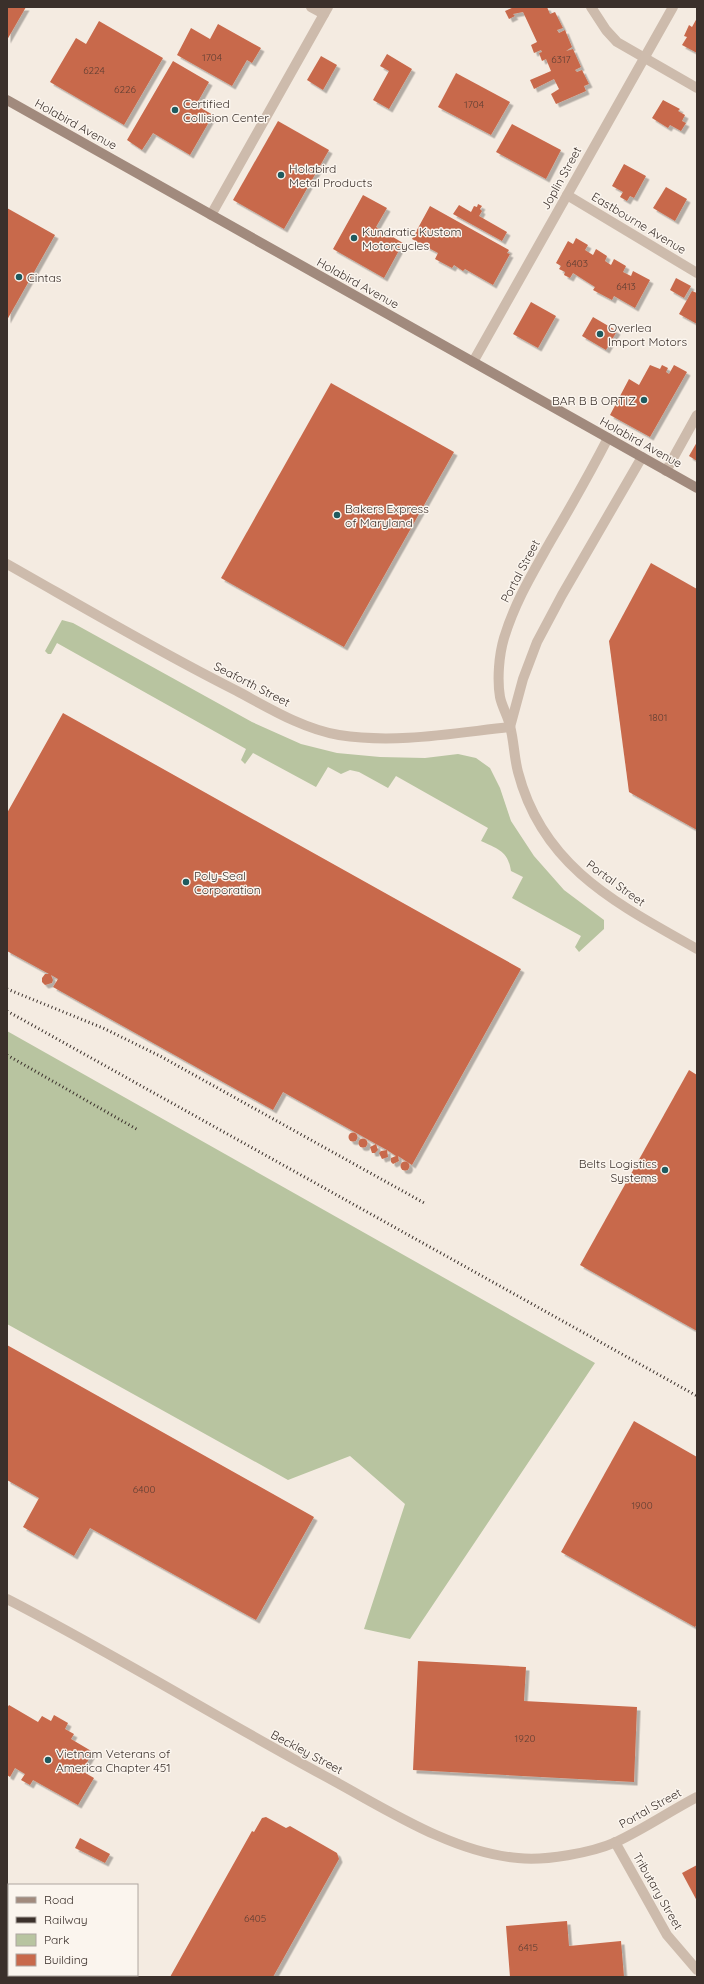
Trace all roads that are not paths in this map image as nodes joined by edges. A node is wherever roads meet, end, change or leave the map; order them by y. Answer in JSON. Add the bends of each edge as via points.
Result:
{"nodes":[{"id":1,"x":311,"y":7,"type":"edge"},
{"id":2,"x":591,"y":7,"type":"edge"},
{"id":3,"x":673,"y":7,"type":"edge"},
{"id":4,"x":326,"y":11,"type":"edge"},
{"id":5,"x":644,"y":58,"type":"junction"},
{"id":6,"x":697,"y":88,"type":"edge"},
{"id":7,"x":7,"y":100,"type":"edge"},
{"id":8,"x":567,"y":195,"type":"junction"},
{"id":9,"x":212,"y":215,"type":"junction"},
{"id":10,"x":697,"y":273,"type":"edge"},
{"id":11,"x":473,"y":362,"type":"junction"},
{"id":12,"x":697,"y":414,"type":"edge"},
{"id":13,"x":608,"y":438,"type":"junction"},
{"id":14,"x":642,"y":457,"type":"junction"},
{"id":15,"x":666,"y":471,"type":"junction"},
{"id":16,"x":697,"y":488,"type":"edge"},
{"id":17,"x":7,"y":564,"type":"edge"},
{"id":18,"x":510,"y":727,"type":"junction"},
{"id":19,"x":697,"y":949,"type":"edge"},
{"id":20,"x":7,"y":1599,"type":"edge"},
{"id":21,"x":697,"y":1796,"type":"edge"},
{"id":22,"x":615,"y":1842,"type":"junction"},
{"id":23,"x":697,"y":1970,"type":"edge"}],
"edges":[{"from":1,"to":4,"type":"street"},
{"from":2,"to":5,"type":"street","via":[[617,42]]},
{"from":3,"to":5,"type":"street","name":"Joplin Street"},
{"from":4,"to":9,"type":"street"},
{"from":5,"to":6,"type":"street"},
{"from":5,"to":8,"type":"street","name":"Joplin Street"},
{"from":7,"to":9,"type":"main road","name":"Holabird Avenue"},
{"from":8,"to":10,"type":"street","name":"Eastbourne Avenue"},
{"from":8,"to":11,"type":"street","name":"Joplin Street"},
{"from":9,"to":11,"type":"main road","name":"Holabird Avenue"},
{"from":11,"to":13,"type":"main road","name":"Holabird Avenue"},
{"from":12,"to":15,"type":"street"},
{"from":13,"to":14,"type":"main road","name":"Holabird Avenue"},
{"from":13,"to":18,"type":"street","name":"Portal Street","via":[[520,594],[503,640],[500,697]]},
{"from":14,"to":15,"type":"main road","name":"Holabird Avenue"},
{"from":14,"to":18,"type":"street","name":"Portal Street","via":[[537,642],[523,679]]},
{"from":15,"to":16,"type":"main road","name":"Holabird Avenue"},
{"from":17,"to":18,"type":"street","name":"Seaforth Street","via":[[213,680],[293,720],[330,732],[358,737],[418,737]]},
{"from":18,"to":19,"type":"street","name":"Portal Street","via":[[518,772],[528,801],[559,854],[580,875],[606,895]]},
{"from":20,"to":22,"type":"street","name":"Beckley Street","via":[[271,1747],[396,1815],[453,1842],[488,1853],[518,1858],[555,1857]]},
{"from":21,"to":22,"type":"street","name":"Portal Street"},
{"from":22,"to":23,"type":"street","name":"Tributary Street","via":[[667,1935]]}]}
